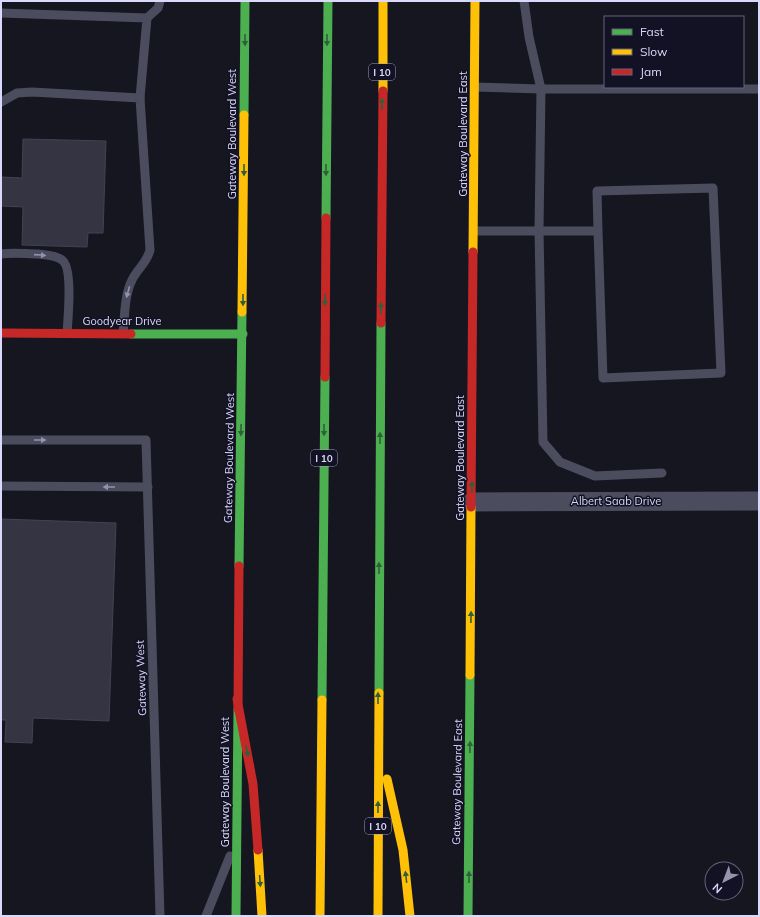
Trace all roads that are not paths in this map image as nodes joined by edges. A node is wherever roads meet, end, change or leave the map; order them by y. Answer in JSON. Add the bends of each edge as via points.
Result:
{"nodes":[{"id":1,"x":160,"y":1,"type":"edge"},
{"id":2,"x":245,"y":1,"type":"edge"},
{"id":3,"x":328,"y":1,"type":"edge"},
{"id":4,"x":383,"y":1,"type":"edge"},
{"id":5,"x":475,"y":1,"type":"edge"},
{"id":6,"x":524,"y":1,"type":"edge"},
{"id":7,"x":1,"y":13,"type":"edge"},
{"id":8,"x":146,"y":18,"type":"junction"},
{"id":9,"x":475,"y":88,"type":"junction"},
{"id":10,"x":541,"y":89,"type":"junction"},
{"id":11,"x":759,"y":89,"type":"edge"},
{"id":12,"x":140,"y":98,"type":"junction"},
{"id":13,"x":5,"y":100,"type":"edge"},
{"id":14,"x":539,"y":230,"type":"junction"},
{"id":15,"x":474,"y":231,"type":"junction"},
{"id":16,"x":598,"y":231,"type":"junction"},
{"id":17,"x":1,"y":254,"type":"edge"},
{"id":18,"x":1,"y":333,"type":"edge"},
{"id":19,"x":68,"y":333,"type":"junction"},
{"id":20,"x":123,"y":333,"type":"junction"},
{"id":21,"x":243,"y":334,"type":"junction"},
{"id":22,"x":1,"y":440,"type":"edge"},
{"id":23,"x":662,"y":474,"type":"dead end"},
{"id":24,"x":1,"y":486,"type":"edge"},
{"id":25,"x":148,"y":487,"type":"junction"},
{"id":26,"x":759,"y":501,"type":"edge"},
{"id":27,"x":472,"y":502,"type":"junction"},
{"id":28,"x":237,"y":699,"type":"junction"},
{"id":29,"x":378,"y":736,"type":"junction"},
{"id":30,"x":236,"y":839,"type":"junction"},
{"id":31,"x":160,"y":916,"type":"edge"},
{"id":32,"x":206,"y":916,"type":"edge"},
{"id":33,"x":236,"y":916,"type":"edge"},
{"id":34,"x":262,"y":916,"type":"edge"},
{"id":35,"x":320,"y":916,"type":"edge"},
{"id":36,"x":378,"y":916,"type":"edge"},
{"id":37,"x":410,"y":916,"type":"edge"},
{"id":38,"x":468,"y":916,"type":"edge"}],
"edges":[{"from":1,"to":8,"type":"lane","via":[[158,8]]},
{"from":2,"to":21,"type":"main road","name":"Gateway Boulevard West","one_way":true},
{"from":3,"to":35,"type":"main road","number":"I 10","one_way":true},
{"from":29,"to":4,"type":"main road","number":"I 10","one_way":true},
{"from":5,"to":9,"type":"main road","name":"Gateway Boulevard East"},
{"from":6,"to":10,"type":"lane"},
{"from":7,"to":8,"type":"lane"},
{"from":8,"to":12,"type":"lane"},
{"from":9,"to":10,"type":"lane"},
{"from":9,"to":15,"type":"main road","name":"Gateway Boulevard East"},
{"from":10,"to":11,"type":"lane"},
{"from":10,"to":14,"type":"lane"},
{"from":12,"to":13,"type":"lane","via":[[32,92],[17,93]]},
{"from":12,"to":20,"type":"lane","one_way":true,"via":[[150,250],[148,259],[133,278],[129,288]]},
{"from":14,"to":15,"type":"lane"},
{"from":14,"to":16,"type":"lane"},
{"from":14,"to":23,"type":"lane","via":[[543,442],[560,462],[595,476]]},
{"from":27,"to":15,"type":"main road","name":"Gateway Boulevard East","one_way":true},
{"from":16,"to":16,"type":"lane","via":[[597,192],[713,188],[721,374],[603,378]]},
{"from":17,"to":19,"type":"lane","one_way":true,"via":[[11,252],[50,255],[66,264]]},
{"from":18,"to":19,"type":"main road","name":"Goodyear Drive"},
{"from":19,"to":20,"type":"main road","name":"Goodyear Drive"},
{"from":20,"to":21,"type":"main road","name":"Goodyear Drive"},
{"from":21,"to":28,"type":"main road","name":"Gateway Boulevard West","one_way":true},
{"from":22,"to":25,"type":"lane","name":"Gateway West","one_way":true,"via":[[146,440]]},
{"from":25,"to":24,"type":"lane","one_way":true},
{"from":25,"to":31,"type":"lane","name":"Gateway West"},
{"from":26,"to":27,"type":"street","name":"Albert Saab Drive"},
{"from":38,"to":27,"type":"main road","name":"Gateway Boulevard East","one_way":true},
{"from":28,"to":30,"type":"main road","name":"Gateway Boulevard West"},
{"from":28,"to":34,"type":"main road","one_way":true,"via":[[253,784]]},
{"from":36,"to":29,"type":"main road","number":"I 10","one_way":true},
{"from":37,"to":29,"type":"main road","one_way":true,"via":[[402,850]]},
{"from":30,"to":32,"type":"lane"},
{"from":30,"to":33,"type":"main road","name":"Gateway Boulevard West"}]}
